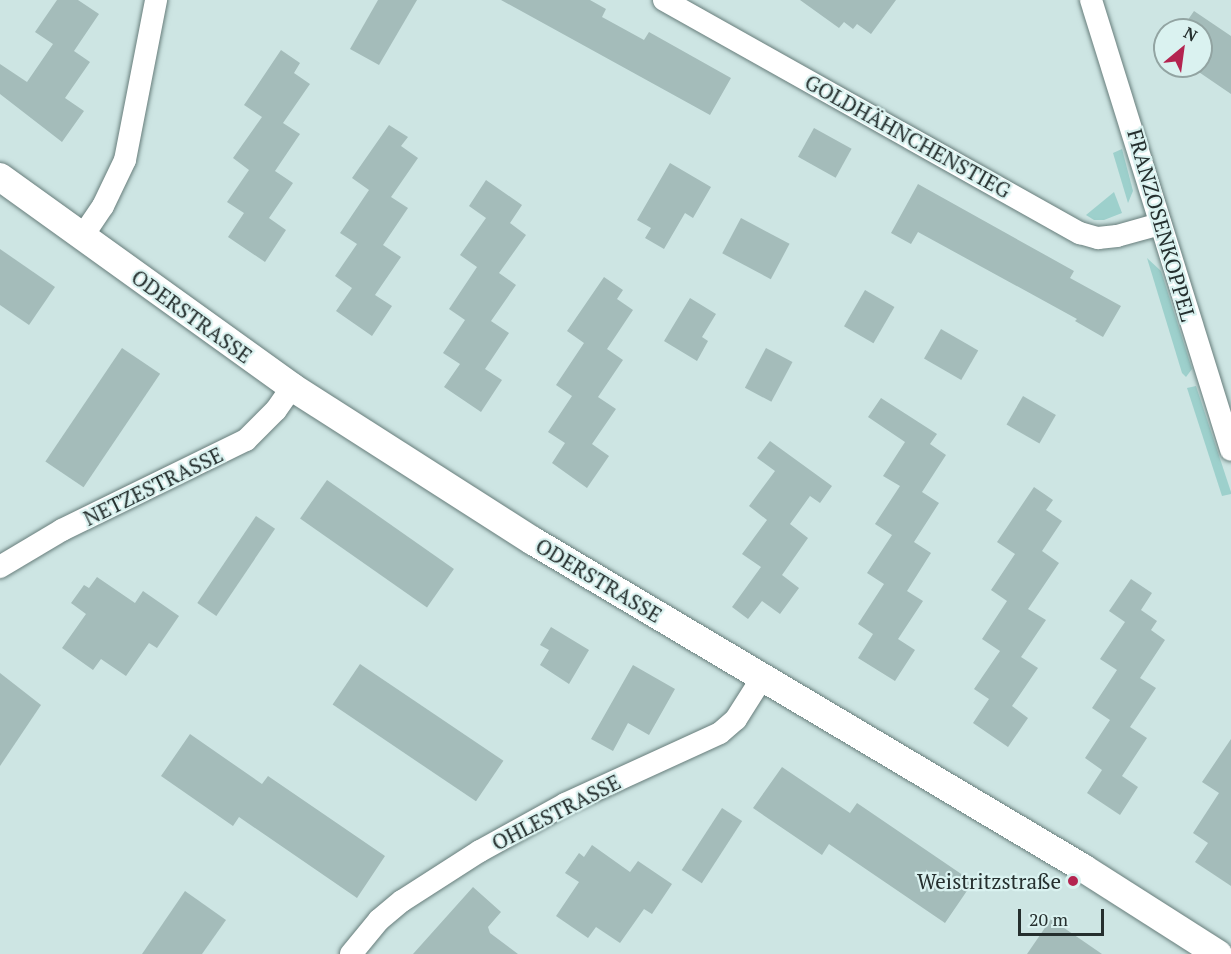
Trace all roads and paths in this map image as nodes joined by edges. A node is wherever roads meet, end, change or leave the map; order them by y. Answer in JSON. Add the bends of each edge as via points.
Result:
{"nodes":[{"id":1,"x":156,"y":0,"type":"edge"},
{"id":2,"x":664,"y":0,"type":"edge"},
{"id":3,"x":1091,"y":0,"type":"edge"},
{"id":4,"x":0,"y":177,"type":"edge"},
{"id":5,"x":1160,"y":224,"type":"junction"},
{"id":6,"x":82,"y":237,"type":"junction"},
{"id":7,"x":292,"y":387,"type":"junction"},
{"id":8,"x":1231,"y":450,"type":"edge"},
{"id":9,"x":0,"y":567,"type":"edge"},
{"id":10,"x":762,"y":678,"type":"junction"},
{"id":11,"x":353,"y":953,"type":"edge"},
{"id":12,"x":1218,"y":954,"type":"edge"}],
"edges":[{"from":1,"to":6,"type":"street","via":[[125,160],[103,206]]},
{"from":2,"to":5,"type":"street","name":"GOLDHÄHNCHENSTIEG","via":[[1080,233],[1098,238],[1117,236]]},
{"from":3,"to":5,"type":"street","name":"FRANZOSENKOPPEL"},
{"from":4,"to":6,"type":"street","name":"ODERSTRASSE"},
{"from":5,"to":8,"type":"street","name":"FRANZOSENKOPPEL"},
{"from":6,"to":7,"type":"street","name":"ODERSTRASSE"},
{"from":7,"to":9,"type":"street","name":"NETZESTRASSE","via":[[246,440],[62,530]]},
{"from":7,"to":10,"type":"street","name":"ODERSTRASSE","via":[[533,541]]},
{"from":10,"to":11,"type":"street","name":"OHLESTRASSE","via":[[736,719],[720,734],[565,804],[480,850],[402,901],[379,920]]},
{"from":10,"to":12,"type":"street","name":"ODERSTRASSE","via":[[1093,874]]}]}
